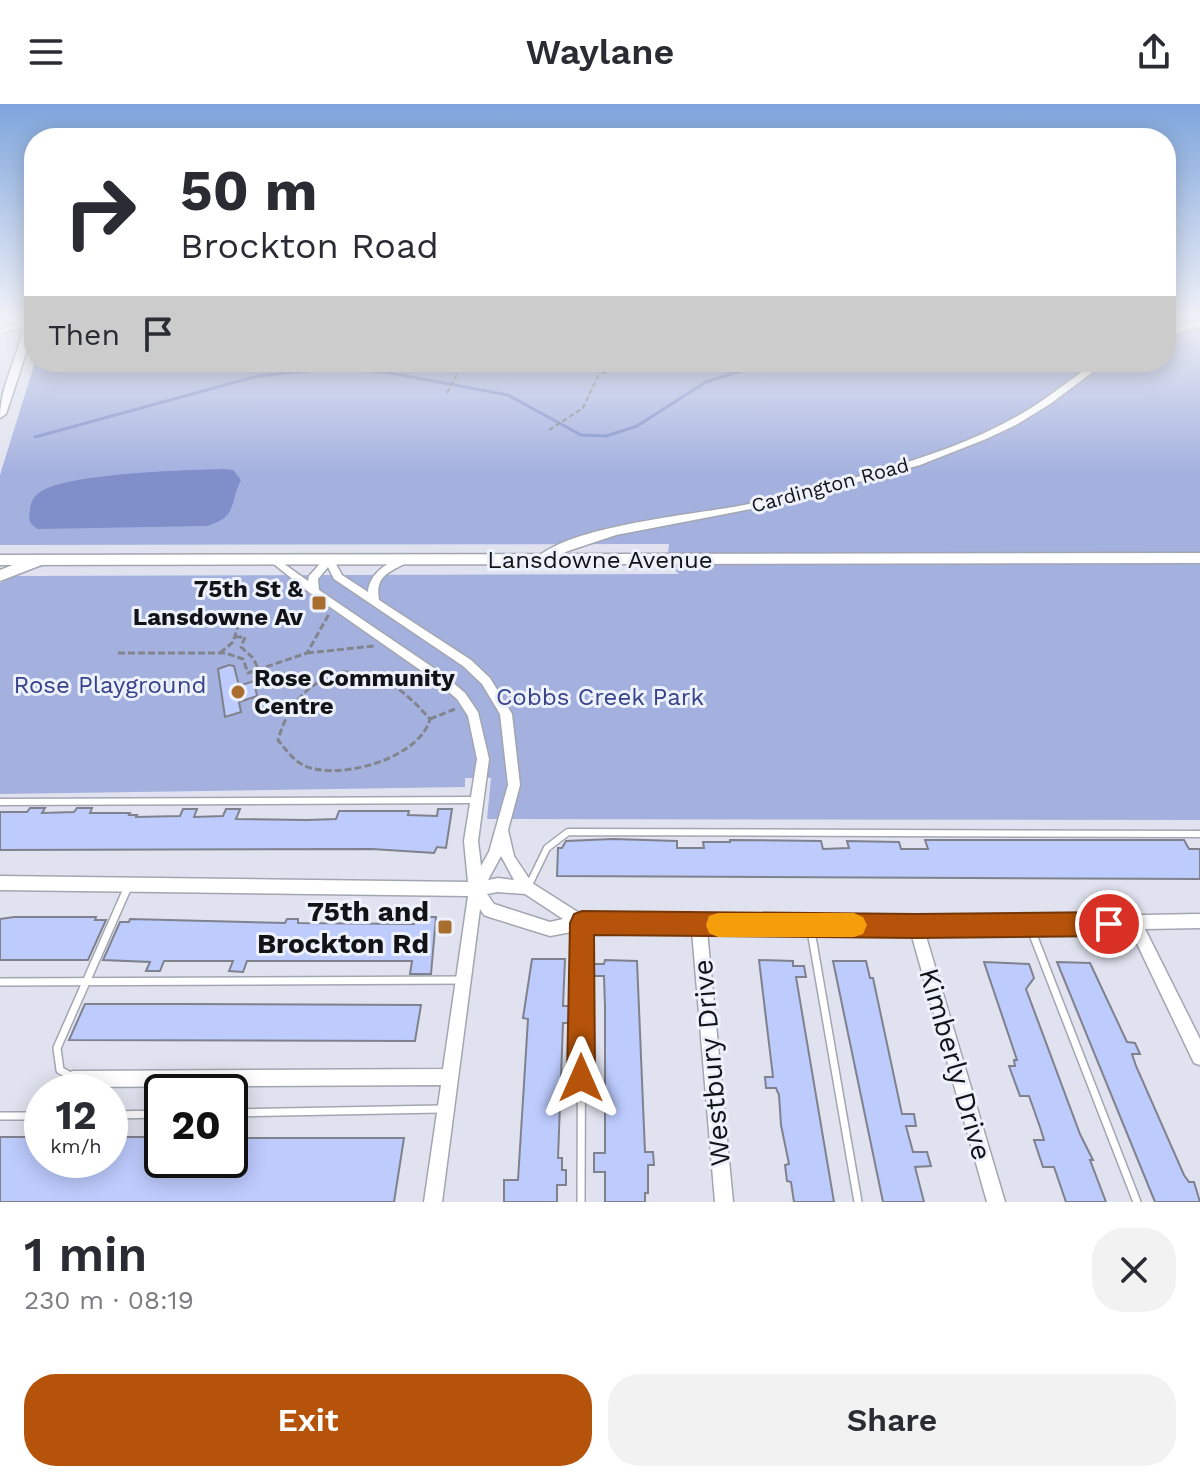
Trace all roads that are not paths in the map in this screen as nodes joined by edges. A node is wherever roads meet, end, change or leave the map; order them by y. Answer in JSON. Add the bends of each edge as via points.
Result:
{"nodes":[{"id":1,"x":14,"y":370,"type":"edge"},
{"id":2,"x":1089,"y":372,"type":"edge"},
{"id":3,"x":0,"y":414,"type":"edge"},
{"id":4,"x":1200,"y":558,"type":"edge"},
{"id":5,"x":273,"y":559,"type":"junction"},
{"id":6,"x":329,"y":559,"type":"junction"},
{"id":7,"x":0,"y":560,"type":"edge"},
{"id":8,"x":38,"y":560,"type":"junction"},
{"id":9,"x":540,"y":560,"type":"junction"},
{"id":10,"x":403,"y":561,"type":"junction"},
{"id":11,"x":0,"y":576,"type":"edge"},
{"id":12,"x":314,"y":591,"type":"junction"},
{"id":13,"x":376,"y":603,"type":"junction"},
{"id":14,"x":479,"y":800,"type":"junction"},
{"id":15,"x":0,"y":802,"type":"edge"},
{"id":16,"x":502,"y":829,"type":"junction"},
{"id":17,"x":1200,"y":834,"type":"edge"},
{"id":18,"x":0,"y":883,"type":"edge"},
{"id":19,"x":129,"y":884,"type":"junction"},
{"id":20,"x":527,"y":888,"type":"junction"},
{"id":21,"x":476,"y":889,"type":"junction"},
{"id":22,"x":1200,"y":921,"type":"edge"},
{"id":23,"x":582,"y":923,"type":"junction"},
{"id":24,"x":810,"y":924,"type":"junction"},
{"id":25,"x":1135,"y":924,"type":"junction"},
{"id":26,"x":699,"y":925,"type":"junction"},
{"id":27,"x":1029,"y":925,"type":"junction"},
{"id":28,"x":916,"y":926,"type":"junction"},
{"id":29,"x":464,"y":980,"type":"junction"},
{"id":30,"x":86,"y":981,"type":"junction"},
{"id":31,"x":0,"y":982,"type":"edge"},
{"id":32,"x":1200,"y":1057,"type":"edge"},
{"id":33,"x":66,"y":1074,"type":"edge"},
{"id":34,"x":450,"y":1077,"type":"junction"},
{"id":35,"x":128,"y":1079,"type":"edge"},
{"id":36,"x":446,"y":1109,"type":"junction"},
{"id":37,"x":248,"y":1113,"type":"edge"},
{"id":38,"x":0,"y":1116,"type":"edge"},
{"id":39,"x":24,"y":1116,"type":"edge"},
{"id":40,"x":433,"y":1202,"type":"edge"},
{"id":41,"x":581,"y":1202,"type":"edge"},
{"id":42,"x":724,"y":1202,"type":"edge"},
{"id":43,"x":858,"y":1202,"type":"edge"},
{"id":44,"x":996,"y":1202,"type":"edge"},
{"id":45,"x":1137,"y":1202,"type":"edge"}],
"edges":[{"from":1,"to":3,"type":"main road"},
{"from":2,"to":9,"type":"street","name":"Cardington Road","via":[[1013,423],[953,449],[754,506],[626,529]]},
{"from":4,"to":9,"type":"main road","name":"Lansdowne Avenue"},
{"from":5,"to":6,"type":"main road","name":"Lansdowne Avenue"},
{"from":5,"to":8,"type":"main road","name":"Lansdowne Avenue"},
{"from":5,"to":12,"type":"street"},
{"from":6,"to":10,"type":"main road","name":"Lansdowne Avenue"},
{"from":6,"to":12,"type":"street","via":[[313,578]]},
{"from":6,"to":13,"type":"street","via":[[338,577]]},
{"from":7,"to":8,"type":"main road","name":"Lansdowne Avenue"},
{"from":8,"to":11,"type":"main road"},
{"from":9,"to":10,"type":"main road","name":"Lansdowne Avenue"},
{"from":10,"to":13,"type":"street","via":[[374,582]]},
{"from":12,"to":14,"type":"street","via":[[440,678],[467,705],[481,738]]},
{"from":13,"to":16,"type":"street","via":[[467,663],[499,700],[506,714],[514,785]]},
{"from":14,"to":15,"type":"lane"},
{"from":14,"to":21,"type":"street","via":[[471,841]]},
{"from":16,"to":20,"type":"street","via":[[508,858]]},
{"from":16,"to":21,"type":"street"},
{"from":17,"to":20,"type":"lane","via":[[568,832],[547,848]]},
{"from":18,"to":19,"type":"street"},
{"from":19,"to":21,"type":"street"},
{"from":19,"to":30,"type":"lane"},
{"from":20,"to":21,"type":"street"},
{"from":20,"to":23,"type":"street"},
{"from":21,"to":23,"type":"street","via":[[489,910],[550,929]]},
{"from":21,"to":29,"type":"street"},
{"from":22,"to":25,"type":"street"},
{"from":23,"to":26,"type":"street"},
{"from":23,"to":41,"type":"lane"},
{"from":24,"to":26,"type":"street"},
{"from":24,"to":28,"type":"street"},
{"from":24,"to":43,"type":"lane"},
{"from":25,"to":27,"type":"street"},
{"from":25,"to":32,"type":"street"},
{"from":26,"to":42,"type":"street","name":"Westbury Drive"},
{"from":27,"to":28,"type":"street"},
{"from":27,"to":45,"type":"lane"},
{"from":28,"to":44,"type":"street","name":"Kimberly Drive"},
{"from":29,"to":30,"type":"lane"},
{"from":29,"to":34,"type":"street"},
{"from":30,"to":31,"type":"lane"},
{"from":30,"to":33,"type":"lane","via":[[57,1048],[60,1070]]},
{"from":34,"to":35,"type":"street"},
{"from":34,"to":36,"type":"street"},
{"from":36,"to":37,"type":"lane"},
{"from":36,"to":40,"type":"street"},
{"from":38,"to":39,"type":"lane"}]}
